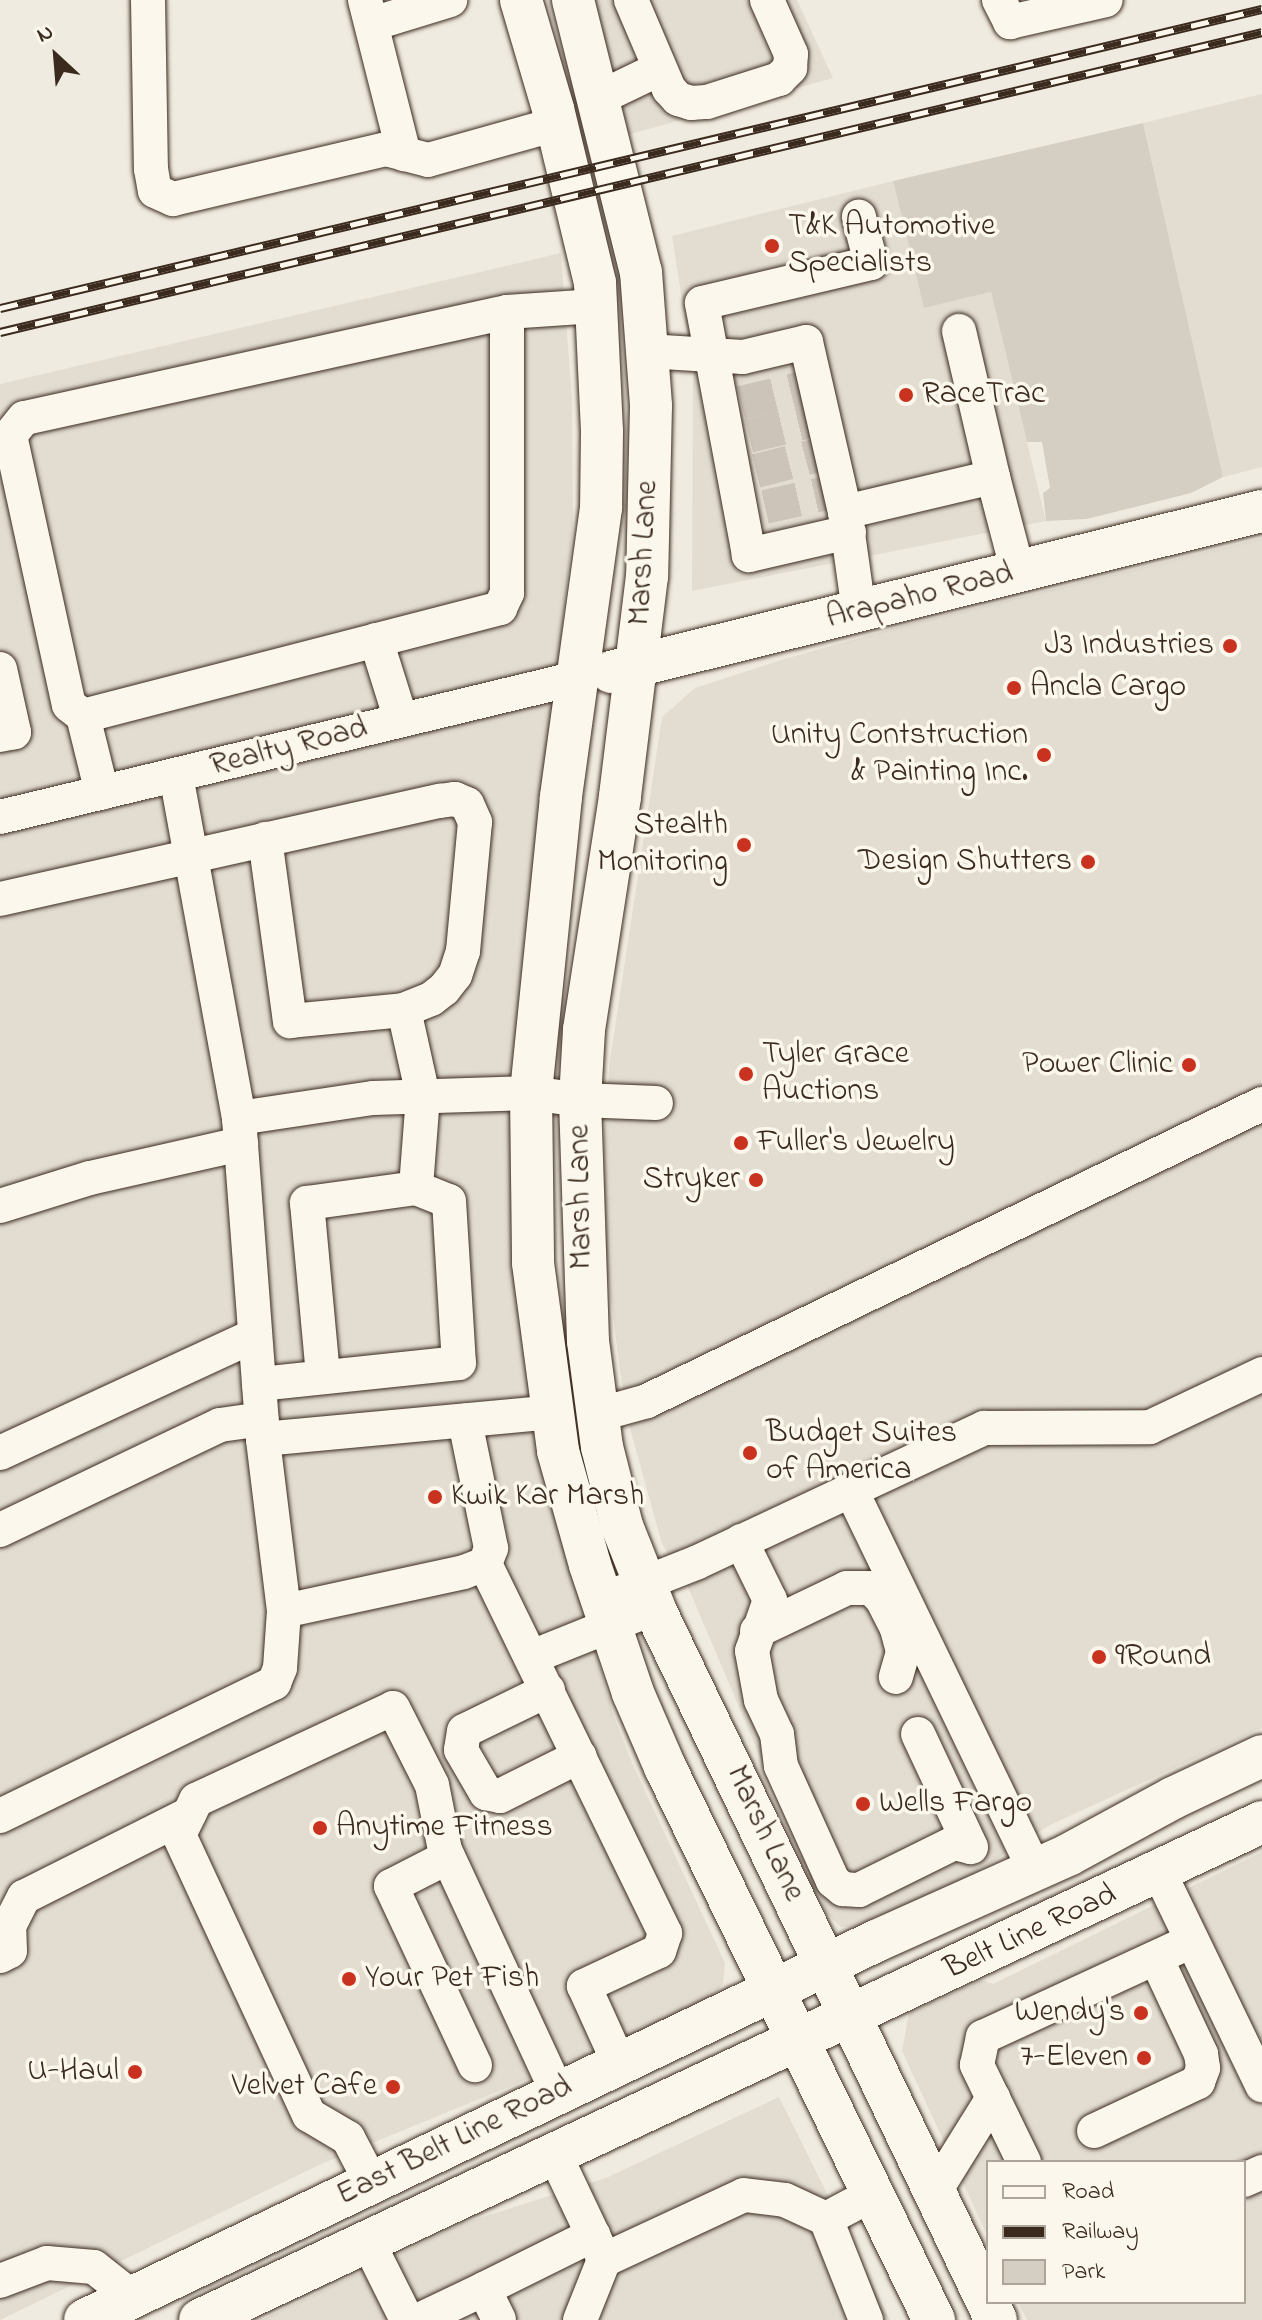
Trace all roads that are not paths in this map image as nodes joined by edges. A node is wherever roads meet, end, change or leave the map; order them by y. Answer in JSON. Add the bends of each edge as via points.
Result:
{"nodes":[{"id":1,"x":148,"y":0,"type":"edge"},
{"id":2,"x":450,"y":0,"type":"edge"},
{"id":3,"x":521,"y":0,"type":"edge"},
{"id":4,"x":573,"y":0,"type":"edge"},
{"id":5,"x":631,"y":0,"type":"edge"},
{"id":6,"x":767,"y":0,"type":"edge"},
{"id":7,"x":999,"y":0,"type":"edge"},
{"id":8,"x":1106,"y":0,"type":"edge"},
{"id":9,"x":369,"y":12,"type":"edge"},
{"id":10,"x":659,"y":69,"type":"junction"},
{"id":11,"x":599,"y":98,"type":"junction"},
{"id":12,"x":557,"y":124,"type":"junction"},
{"id":13,"x":404,"y":154,"type":"junction"},
{"id":14,"x":859,"y":217,"type":"dead end"},
{"id":15,"x":596,"y":306,"type":"junction"},
{"id":16,"x":507,"y":312,"type":"junction"},
{"id":17,"x":959,"y":331,"type":"dead end"},
{"id":18,"x":647,"y":351,"type":"junction"},
{"id":19,"x":710,"y":356,"type":"junction"},
{"id":20,"x":993,"y":477,"type":"junction"},
{"id":21,"x":841,"y":506,"type":"junction"},
{"id":22,"x":1262,"y":511,"type":"edge"},
{"id":23,"x":1018,"y":572,"type":"junction"},
{"id":24,"x":859,"y":612,"type":"junction"},
{"id":25,"x":376,"y":640,"type":"junction"},
{"id":26,"x":637,"y":667,"type":"junction"},
{"id":27,"x":0,"y":669,"type":"edge"},
{"id":28,"x":577,"y":678,"type":"junction"},
{"id":29,"x":83,"y":716,"type":"junction"},
{"id":30,"x":401,"y":720,"type":"junction"},
{"id":31,"x":0,"y":735,"type":"edge"},
{"id":32,"x":176,"y":775,"type":"junction"},
{"id":33,"x":102,"y":793,"type":"junction"},
{"id":34,"x":0,"y":817,"type":"edge"},
{"id":35,"x":265,"y":839,"type":"junction"},
{"id":36,"x":192,"y":856,"type":"junction"},
{"id":37,"x":0,"y":899,"type":"edge"},
{"id":38,"x":404,"y":1010,"type":"junction"},
{"id":39,"x":531,"y":1093,"type":"junction"},
{"id":40,"x":423,"y":1096,"type":"junction"},
{"id":41,"x":580,"y":1100,"type":"junction"},
{"id":42,"x":656,"y":1103,"type":"dead end"},
{"id":43,"x":1262,"y":1104,"type":"edge"},
{"id":44,"x":240,"y":1131,"type":"junction"},
{"id":45,"x":416,"y":1188,"type":"junction"},
{"id":46,"x":0,"y":1206,"type":"edge"},
{"id":47,"x":255,"y":1335,"type":"junction"},
{"id":48,"x":1262,"y":1374,"type":"edge"},
{"id":49,"x":323,"y":1375,"type":"junction"},
{"id":50,"x":259,"y":1384,"type":"junction"},
{"id":51,"x":553,"y":1412,"type":"junction"},
{"id":52,"x":597,"y":1415,"type":"junction"},
{"id":53,"x":465,"y":1421,"type":"junction"},
{"id":54,"x":262,"y":1429,"type":"junction"},
{"id":55,"x":0,"y":1453,"type":"edge"},
{"id":56,"x":851,"y":1490,"type":"junction"},
{"id":57,"x":0,"y":1530,"type":"edge"},
{"id":58,"x":741,"y":1541,"type":"junction"},
{"id":59,"x":485,"y":1564,"type":"junction"},
{"id":60,"x":649,"y":1596,"type":"junction"},
{"id":61,"x":284,"y":1611,"type":"junction"},
{"id":62,"x":606,"y":1612,"type":"junction"},
{"id":63,"x":757,"y":1631,"type":"junction"},
{"id":64,"x":532,"y":1657,"type":"junction"},
{"id":65,"x":896,"y":1677,"type":"dead end"},
{"id":66,"x":548,"y":1690,"type":"junction"},
{"id":67,"x":918,"y":1734,"type":"dead end"},
{"id":68,"x":580,"y":1756,"type":"junction"},
{"id":69,"x":1262,"y":1756,"type":"edge"},
{"id":70,"x":1262,"y":1794,"type":"edge"},
{"id":71,"x":999,"y":1796,"type":"junction"},
{"id":72,"x":189,"y":1814,"type":"junction"},
{"id":73,"x":0,"y":1816,"type":"edge"},
{"id":74,"x":957,"y":1817,"type":"junction"},
{"id":75,"x":1262,"y":1822,"type":"edge"},
{"id":76,"x":448,"y":1857,"type":"junction"},
{"id":77,"x":1035,"y":1870,"type":"junction"},
{"id":78,"x":1159,"y":1872,"type":"junction"},
{"id":79,"x":1119,"y":1891,"type":"junction"},
{"id":80,"x":1192,"y":1941,"type":"junction"},
{"id":81,"x":0,"y":1956,"type":"edge"},
{"id":82,"x":1156,"y":1958,"type":"junction"},
{"id":83,"x":826,"y":1965,"type":"junction"},
{"id":84,"x":776,"y":1990,"type":"junction"},
{"id":85,"x":852,"y":2017,"type":"junction"},
{"id":86,"x":799,"y":2042,"type":"junction"},
{"id":87,"x":619,"y":2063,"type":"junction"},
{"id":88,"x":475,"y":2065,"type":"dead end"},
{"id":89,"x":1262,"y":2085,"type":"edge"},
{"id":90,"x":558,"y":2093,"type":"junction"},
{"id":91,"x":993,"y":2098,"type":"junction"},
{"id":92,"x":1094,"y":2131,"type":"dead end"},
{"id":93,"x":555,"y":2155,"type":"junction"},
{"id":94,"x":1023,"y":2160,"type":"edge"},
{"id":95,"x":371,"y":2182,"type":"junction"},
{"id":96,"x":935,"y":2191,"type":"junction"},
{"id":97,"x":873,"y":2194,"type":"junction"},
{"id":98,"x":826,"y":2219,"type":"junction"},
{"id":99,"x":368,"y":2242,"type":"junction"},
{"id":100,"x":599,"y":2248,"type":"junction"},
{"id":101,"x":977,"y":2253,"type":"edge"},
{"id":102,"x":0,"y":2281,"type":"edge"},
{"id":103,"x":986,"y":2285,"type":"edge"},
{"id":104,"x":484,"y":2289,"type":"junction"},
{"id":105,"x":132,"y":2297,"type":"junction"},
{"id":106,"x":85,"y":2320,"type":"edge"},
{"id":107,"x":200,"y":2320,"type":"edge"},
{"id":108,"x":407,"y":2320,"type":"edge"},
{"id":109,"x":419,"y":2320,"type":"edge"},
{"id":110,"x":499,"y":2320,"type":"edge"},
{"id":111,"x":580,"y":2320,"type":"edge"},
{"id":112,"x":866,"y":2320,"type":"edge"},
{"id":113,"x":934,"y":2320,"type":"edge"}],
"edges":[{"from":1,"to":13,"type":"street","via":[[155,191],[173,199],[386,149]]},
{"from":2,"to":9,"type":"street"},
{"from":3,"to":12,"type":"main road","name":"Marsh Lane"},
{"from":4,"to":11,"type":"main road","name":"Marsh Lane"},
{"from":5,"to":10,"type":"street"},
{"from":6,"to":10,"type":"street","via":[[791,54],[790,68],[779,79],[691,103],[678,99]]},
{"from":7,"to":8,"type":"street","via":[[1010,22]]},
{"from":9,"to":13,"type":"street"},
{"from":10,"to":11,"type":"street"},
{"from":11,"to":18,"type":"main road","name":"Marsh Lane","via":[[641,272]]},
{"from":12,"to":13,"type":"street","via":[[428,160]]},
{"from":12,"to":15,"type":"main road","name":"Marsh Lane"},
{"from":14,"to":19,"type":"street","via":[[871,263],[699,290]]},
{"from":15,"to":16,"type":"street"},
{"from":15,"to":28,"type":"main road","name":"Marsh Lane","via":[[601,508]]},
{"from":16,"to":25,"type":"street","via":[[507,593],[500,608]]},
{"from":16,"to":29,"type":"street","via":[[24,418],[10,435],[69,705]]},
{"from":17,"to":20,"type":"street"},
{"from":18,"to":19,"type":"street"},
{"from":18,"to":26,"type":"main road","name":"Marsh Lane","via":[[647,576]]},
{"from":19,"to":21,"type":"street","via":[[743,357],[806,342],[809,386]]},
{"from":19,"to":21,"type":"street","via":[[731,405],[753,509],[749,555]]},
{"from":20,"to":21,"type":"street"},
{"from":20,"to":23,"type":"street"},
{"from":21,"to":24,"type":"street"},
{"from":22,"to":23,"type":"main road","name":"Arapaho Road"},
{"from":23,"to":24,"type":"main road","name":"Arapaho Road"},
{"from":24,"to":26,"type":"main road","name":"Arapaho Road"},
{"from":25,"to":29,"type":"street"},
{"from":25,"to":30,"type":"street"},
{"from":26,"to":28,"type":"main road","name":"Arapaho Road"},
{"from":26,"to":41,"type":"main road","name":"Marsh Lane","via":[[584,1030]]},
{"from":27,"to":31,"type":"street","via":[[14,732]]},
{"from":28,"to":30,"type":"street","name":"Realty Road"},
{"from":28,"to":39,"type":"main road","name":"Marsh Lane"},
{"from":29,"to":33,"type":"street"},
{"from":30,"to":32,"type":"street","name":"Realty Road"},
{"from":32,"to":33,"type":"street","name":"Realty Road"},
{"from":32,"to":36,"type":"street"},
{"from":33,"to":34,"type":"street","name":"Realty Road"},
{"from":35,"to":36,"type":"street"},
{"from":35,"to":38,"type":"street","via":[[290,1021]]},
{"from":35,"to":38,"type":"street","via":[[440,801],[467,804],[475,822],[463,951],[444,989]]},
{"from":36,"to":37,"type":"street"},
{"from":36,"to":44,"type":"street"},
{"from":38,"to":40,"type":"street"},
{"from":39,"to":40,"type":"street"},
{"from":39,"to":41,"type":"street"},
{"from":39,"to":51,"type":"main road","name":"Marsh Lane","via":[[533,1263]]},
{"from":40,"to":44,"type":"street","via":[[373,1098]]},
{"from":40,"to":45,"type":"street"},
{"from":41,"to":42,"type":"street"},
{"from":41,"to":52,"type":"main road","name":"Marsh Lane","via":[[583,1265]]},
{"from":43,"to":52,"type":"street","via":[[751,1353],[647,1401]]},
{"from":44,"to":46,"type":"street"},
{"from":44,"to":47,"type":"street"},
{"from":45,"to":49,"type":"street","via":[[307,1203]]},
{"from":45,"to":49,"type":"street","via":[[449,1201],[459,1363]]},
{"from":47,"to":50,"type":"street"},
{"from":47,"to":55,"type":"street"},
{"from":48,"to":56,"type":"street","via":[[1150,1427],[984,1428]]},
{"from":49,"to":50,"type":"street"},
{"from":50,"to":54,"type":"street"},
{"from":51,"to":53,"type":"street"},
{"from":51,"to":62,"type":"main road","name":"Marsh Lane","via":[[558,1451]]},
{"from":52,"to":60,"type":"main road","name":"Marsh Lane","via":[[622,1526]]},
{"from":53,"to":54,"type":"street"},
{"from":53,"to":59,"type":"street","via":[[491,1548]]},
{"from":54,"to":57,"type":"street","via":[[220,1425]]},
{"from":54,"to":61,"type":"street"},
{"from":56,"to":58,"type":"street"},
{"from":56,"to":71,"type":"street"},
{"from":58,"to":60,"type":"street"},
{"from":58,"to":63,"type":"street","via":[[770,1600]]},
{"from":59,"to":61,"type":"street"},
{"from":59,"to":64,"type":"street"},
{"from":60,"to":62,"type":"street"},
{"from":60,"to":83,"type":"main road","name":"Marsh Lane"},
{"from":61,"to":73,"type":"street","via":[[274,1683]]},
{"from":62,"to":64,"type":"street"},
{"from":62,"to":84,"type":"main road","name":"Marsh Lane","via":[[665,1767]]},
{"from":63,"to":65,"type":"street","via":[[847,1588],[871,1588],[897,1629],[903,1652]]},
{"from":63,"to":74,"type":"street","via":[[752,1651],[756,1677],[777,1734],[781,1766],[833,1881],[843,1889],[859,1890],[954,1843],[971,1847]]},
{"from":64,"to":66,"type":"street"},
{"from":66,"to":68,"type":"street"},
{"from":66,"to":68,"type":"street","via":[[464,1731],[461,1750],[486,1793],[500,1796]]},
{"from":67,"to":74,"type":"street"},
{"from":68,"to":87,"type":"street","via":[[665,1933],[659,1951],[584,1986]]},
{"from":69,"to":77,"type":"main road","name":"Belt Line Road"},
{"from":70,"to":79,"type":"main road","via":[[1173,1835]]},
{"from":71,"to":74,"type":"street"},
{"from":71,"to":77,"type":"street"},
{"from":72,"to":76,"type":"street","via":[[196,1800],[393,1708],[432,1785]]},
{"from":72,"to":81,"type":"street","via":[[24,1897],[9,1926],[10,1951]]},
{"from":72,"to":95,"type":"street","via":[[179,1835],[309,2115],[348,2138]]},
{"from":75,"to":78,"type":"main road","name":"Belt Line Road"},
{"from":76,"to":88,"type":"street","via":[[391,1886]]},
{"from":76,"to":90,"type":"street"},
{"from":77,"to":83,"type":"main road","name":"Belt Line Road"},
{"from":78,"to":79,"type":"main road","name":"Belt Line Road"},
{"from":78,"to":80,"type":"street"},
{"from":79,"to":85,"type":"main road","name":"Belt Line Road"},
{"from":80,"to":82,"type":"street"},
{"from":80,"to":89,"type":"street"},
{"from":82,"to":91,"type":"street","via":[[983,2037],[977,2065]]},
{"from":82,"to":92,"type":"street","via":[[1201,2054],[1198,2082]]},
{"from":83,"to":84,"type":"main road","name":"East Belt Line Road"},
{"from":83,"to":85,"type":"main road","name":"Marsh Lane"},
{"from":84,"to":86,"type":"main road","name":"Marsh Lane"},
{"from":84,"to":87,"type":"main road","name":"East Belt Line Road"},
{"from":85,"to":86,"type":"main road","name":"Belt Line Road"},
{"from":85,"to":96,"type":"main road","name":"Marsh Lane"},
{"from":86,"to":93,"type":"main road","name":"East Belt Line Road"},
{"from":86,"to":97,"type":"main road","name":"Marsh Lane"},
{"from":87,"to":90,"type":"main road","name":"East Belt Line Road"},
{"from":90,"to":95,"type":"main road","name":"East Belt Line Road"},
{"from":91,"to":94,"type":"street"},
{"from":91,"to":96,"type":"street"},
{"from":93,"to":99,"type":"main road","name":"East Belt Line Road"},
{"from":93,"to":100,"type":"street"},
{"from":95,"to":105,"type":"main road","name":"East Belt Line Road"},
{"from":96,"to":101,"type":"main road","name":"Marsh Lane"},
{"from":97,"to":98,"type":"street"},
{"from":97,"to":113,"type":"main road","name":"Marsh Lane"},
{"from":98,"to":100,"type":"street","via":[[785,2200],[744,2195]]},
{"from":98,"to":112,"type":"street"},
{"from":99,"to":107,"type":"main road","name":"East Belt Line Road"},
{"from":99,"to":108,"type":"street"},
{"from":100,"to":104,"type":"street"},
{"from":100,"to":111,"type":"street"},
{"from":101,"to":103,"type":"main road","name":"Marsh Lane"},
{"from":102,"to":105,"type":"street","via":[[47,2263],[94,2267]]},
{"from":104,"to":109,"type":"street"},
{"from":104,"to":110,"type":"street"},
{"from":105,"to":106,"type":"main road","name":"East Belt Line Road"}]}
